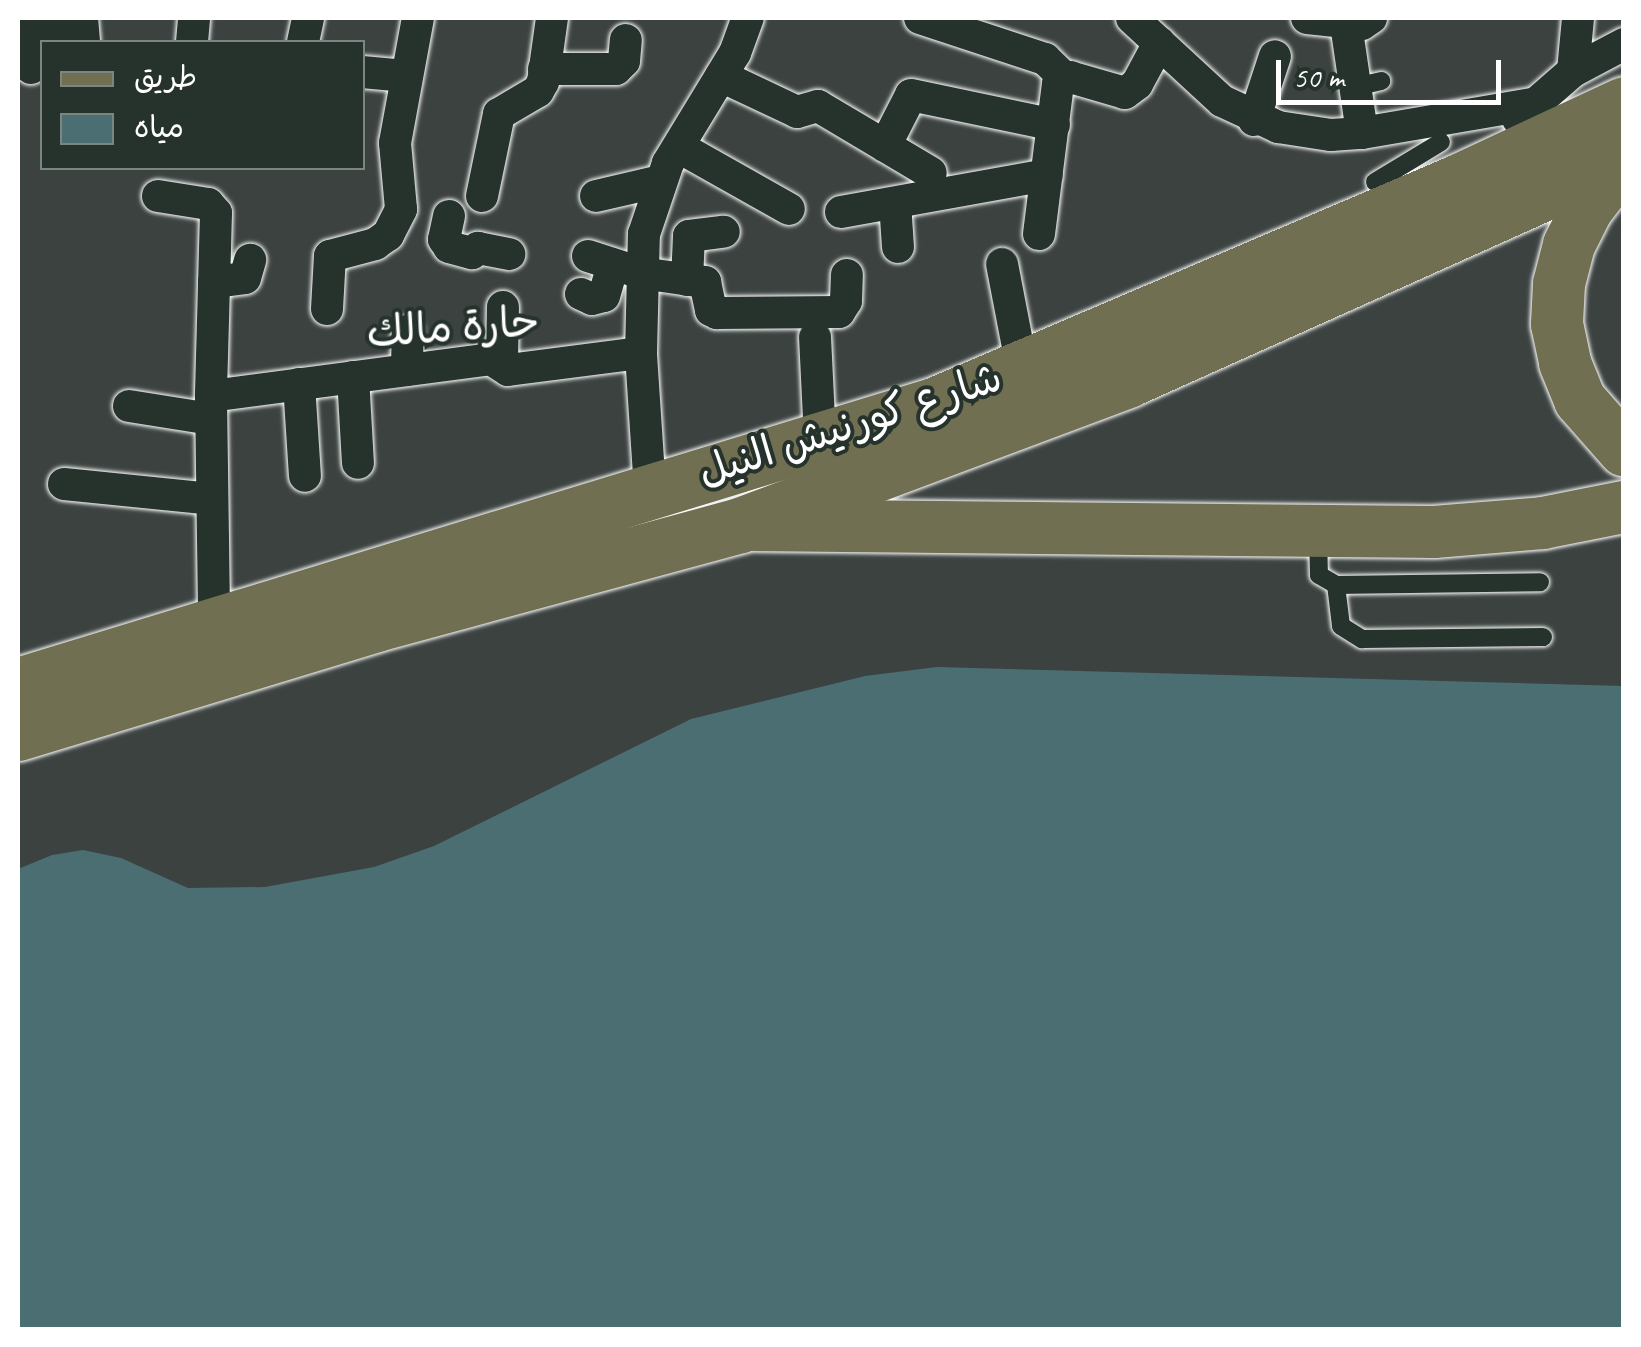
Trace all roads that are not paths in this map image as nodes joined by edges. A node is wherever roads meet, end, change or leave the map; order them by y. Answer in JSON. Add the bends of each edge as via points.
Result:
{"nodes":[{"id":1,"x":29,"y":18,"type":"edge"},
{"id":2,"x":418,"y":18,"type":"edge"},
{"id":3,"x":552,"y":18,"type":"edge"},
{"id":4,"x":748,"y":18,"type":"edge"},
{"id":5,"x":920,"y":18,"type":"edge"},
{"id":6,"x":1132,"y":18,"type":"edge"},
{"id":7,"x":1308,"y":18,"type":"edge"},
{"id":8,"x":1578,"y":18,"type":"edge"},
{"id":9,"x":1358,"y":20,"type":"edge"},
{"id":10,"x":626,"y":40,"type":"dead end"},
{"id":11,"x":1159,"y":43,"type":"junction"},
{"id":12,"x":1624,"y":44,"type":"edge"},
{"id":13,"x":1274,"y":56,"type":"dead end"},
{"id":14,"x":32,"y":68,"type":"dead end"},
{"id":15,"x":544,"y":69,"type":"junction"},
{"id":16,"x":1573,"y":70,"type":"junction"},
{"id":17,"x":365,"y":72,"type":"edge"},
{"id":18,"x":406,"y":76,"type":"junction"},
{"id":19,"x":721,"y":76,"type":"junction"},
{"id":20,"x":1065,"y":78,"type":"junction"},
{"id":21,"x":1532,"y":104,"type":"junction"},
{"id":22,"x":1624,"y":104,"type":"edge"},
{"id":23,"x":1254,"y":120,"type":"junction"},
{"id":24,"x":1054,"y":125,"type":"junction"},
{"id":25,"x":1362,"y":133,"type":"junction"},
{"id":26,"x":885,"y":146,"type":"junction"},
{"id":27,"x":678,"y":147,"type":"junction"},
{"id":28,"x":1624,"y":159,"type":"edge"},
{"id":29,"x":930,"y":173,"type":"dead end"},
{"id":30,"x":1046,"y":176,"type":"junction"},
{"id":31,"x":1415,"y":176,"type":"junction"},
{"id":32,"x":661,"y":181,"type":"junction"},
{"id":33,"x":158,"y":196,"type":"dead end"},
{"id":34,"x":596,"y":196,"type":"dead end"},
{"id":35,"x":895,"y":203,"type":"junction"},
{"id":36,"x":401,"y":209,"type":"junction"},
{"id":37,"x":789,"y":209,"type":"dead end"},
{"id":38,"x":464,"y":210,"type":"junction"},
{"id":39,"x":842,"y":212,"type":"dead end"},
{"id":40,"x":724,"y":232,"type":"dead end"},
{"id":41,"x":1039,"y":234,"type":"dead end"},
{"id":42,"x":898,"y":247,"type":"dead end"},
{"id":43,"x":508,"y":254,"type":"dead end"},
{"id":44,"x":250,"y":260,"type":"dead end"},
{"id":45,"x":614,"y":264,"type":"junction"},
{"id":46,"x":1002,"y":264,"type":"dead end"},
{"id":47,"x":847,"y":276,"type":"dead end"},
{"id":48,"x":688,"y":280,"type":"junction"},
{"id":49,"x":214,"y":282,"type":"junction"},
{"id":50,"x":581,"y":294,"type":"dead end"},
{"id":51,"x":503,"y":307,"type":"dead end"},
{"id":52,"x":328,"y":309,"type":"dead end"},
{"id":53,"x":408,"y":330,"type":"dead end"},
{"id":54,"x":815,"y":337,"type":"dead end"},
{"id":55,"x":642,"y":353,"type":"junction"},
{"id":56,"x":502,"y":362,"type":"junction"},
{"id":57,"x":1022,"y":368,"type":"junction"},
{"id":58,"x":408,"y":370,"type":"junction"},
{"id":59,"x":353,"y":377,"type":"junction"},
{"id":60,"x":299,"y":384,"type":"junction"},
{"id":61,"x":129,"y":406,"type":"dead end"},
{"id":62,"x":211,"y":408,"type":"junction"},
{"id":63,"x":820,"y":440,"type":"junction"},
{"id":64,"x":1624,"y":450,"type":"edge"},
{"id":65,"x":358,"y":463,"type":"dead end"},
{"id":66,"x":305,"y":476,"type":"dead end"},
{"id":67,"x":64,"y":484,"type":"dead end"},
{"id":68,"x":650,"y":490,"type":"junction"},
{"id":69,"x":211,"y":499,"type":"junction"},
{"id":70,"x":1624,"y":508,"type":"edge"},
{"id":71,"x":740,"y":525,"type":"junction"},
{"id":72,"x":1318,"y":532,"type":"junction"},
{"id":73,"x":1540,"y":582,"type":"dead end"},
{"id":74,"x":1336,"y":585,"type":"junction"},
{"id":75,"x":214,"y":624,"type":"junction"},
{"id":76,"x":1543,"y":637,"type":"dead end"},
{"id":77,"x":18,"y":696,"type":"edge"}],
"edges":[{"from":1,"to":14,"type":"street"},
{"from":2,"to":18,"type":"street"},
{"from":3,"to":15,"type":"street"},
{"from":4,"to":19,"type":"street"},
{"from":5,"to":20,"type":"street","via":[[1045,59]]},
{"from":6,"to":11,"type":"street"},
{"from":7,"to":9,"type":"street"},
{"from":8,"to":16,"type":"street"},
{"from":9,"to":25,"type":"street","via":[[1368,84]]},
{"from":10,"to":15,"type":"street","via":[[616,69]]},
{"from":11,"to":20,"type":"street","via":[[1126,93]]},
{"from":11,"to":23,"type":"street","via":[[1222,101]]},
{"from":12,"to":16,"type":"street","name":"شارع كورنيش النيل"},
{"from":13,"to":23,"type":"street"},
{"from":15,"to":38,"type":"street","via":[[538,91],[499,114]]},
{"from":16,"to":21,"type":"street","name":"شارع كورنيش النيل"},
{"from":17,"to":18,"type":"street"},
{"from":18,"to":36,"type":"street","via":[[395,143]]},
{"from":19,"to":26,"type":"street","via":[[797,112],[818,106]]},
{"from":19,"to":27,"type":"street"},
{"from":20,"to":24,"type":"street","via":[[1058,84]]},
{"from":21,"to":25,"type":"street"},
{"from":21,"to":31,"type":"street","name":"شارع كورنيش النيل"},
{"from":22,"to":31,"type":"highway"},
{"from":23,"to":25,"type":"street","via":[[1305,133]]},
{"from":24,"to":26,"type":"street","via":[[911,96]]},
{"from":24,"to":30,"type":"street"},
{"from":26,"to":29,"type":"street"},
{"from":27,"to":32,"type":"street"},
{"from":27,"to":37,"type":"street"},
{"from":28,"to":64,"type":"main road","via":[[1568,245],[1557,324],[1580,400]]},
{"from":28,"to":71,"type":"highway","name":"شارع كورنيش النيل","via":[[1128,380]]},
{"from":30,"to":35,"type":"street"},
{"from":30,"to":41,"type":"street"},
{"from":31,"to":57,"type":"highway","name":"شارع كورنيش النيل"},
{"from":32,"to":34,"type":"street"},
{"from":32,"to":45,"type":"street","via":[[644,234]]},
{"from":33,"to":49,"type":"street","via":[[214,208]]},
{"from":35,"to":39,"type":"street"},
{"from":35,"to":42,"type":"street"},
{"from":36,"to":38,"type":"street"},
{"from":36,"to":52,"type":"street","via":[[388,235],[375,244],[330,256]]},
{"from":38,"to":43,"type":"street","via":[[444,239],[448,247]]},
{"from":40,"to":48,"type":"street","via":[[689,236]]},
{"from":44,"to":49,"type":"street","via":[[245,278]]},
{"from":45,"to":48,"type":"street"},
{"from":45,"to":50,"type":"street","via":[[604,296]]},
{"from":45,"to":55,"type":"street"},
{"from":46,"to":57,"type":"street"},
{"from":47,"to":48,"type":"street","via":[[844,308],[831,314],[716,313],[705,282]]},
{"from":49,"to":62,"type":"street"},
{"from":51,"to":56,"type":"street"},
{"from":53,"to":58,"type":"street"},
{"from":54,"to":63,"type":"street"},
{"from":55,"to":56,"type":"street","name":"حارة مالك","via":[[508,370]]},
{"from":55,"to":68,"type":"street"},
{"from":56,"to":58,"type":"street","name":"حارة مالك"},
{"from":57,"to":63,"type":"highway","name":"شارع كورنيش النيل","via":[[934,405]]},
{"from":58,"to":59,"type":"street","name":"حارة مالك"},
{"from":59,"to":60,"type":"street","name":"حارة مالك"},
{"from":59,"to":65,"type":"street"},
{"from":60,"to":62,"type":"street","name":"حارة مالك"},
{"from":60,"to":66,"type":"street"},
{"from":61,"to":62,"type":"street","name":"حارة مالك"},
{"from":62,"to":69,"type":"street"},
{"from":63,"to":68,"type":"highway","name":"شارع كورنيش النيل"},
{"from":67,"to":69,"type":"street"},
{"from":68,"to":75,"type":"highway","name":"شارع كورنيش النيل"},
{"from":69,"to":75,"type":"street"},
{"from":70,"to":72,"type":"main road","name":"شارع كورنيش النيل","via":[[1434,532]]},
{"from":71,"to":72,"type":"main road","name":"شارع كورنيش النيل"},
{"from":71,"to":77,"type":"highway","name":"شارع كورنيش النيل","via":[[376,624]]},
{"from":72,"to":74,"type":"lane","via":[[1320,575]]},
{"from":73,"to":74,"type":"lane"},
{"from":74,"to":76,"type":"lane","via":[[1341,626],[1362,639]]},
{"from":75,"to":77,"type":"highway","name":"شارع كورنيش النيل"}]}
